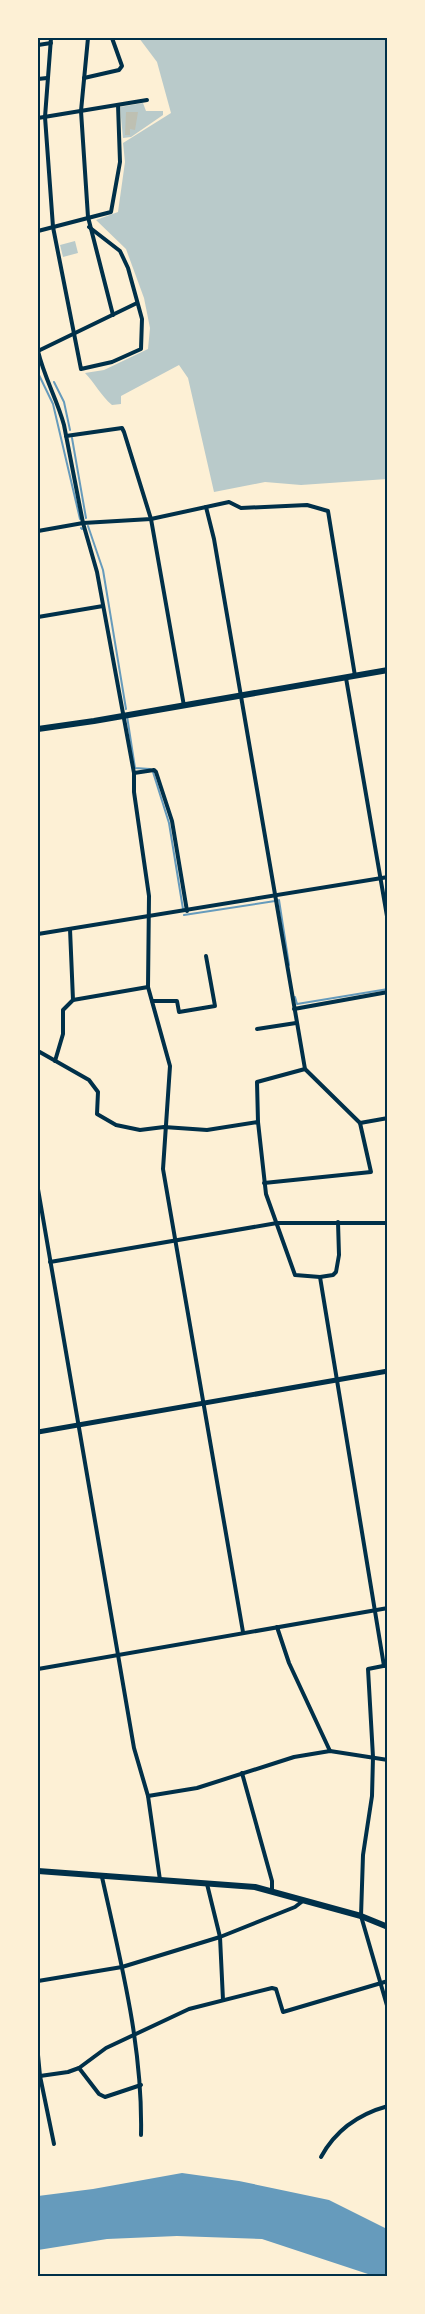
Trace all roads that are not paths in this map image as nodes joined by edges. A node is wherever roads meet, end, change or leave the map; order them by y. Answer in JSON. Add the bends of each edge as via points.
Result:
{"nodes":[{"id":1,"x":52,"y":38,"type":"edge"},
{"id":2,"x":88,"y":38,"type":"edge"},
{"id":3,"x":112,"y":38,"type":"edge"},
{"id":4,"x":51,"y":43,"type":"junction"},
{"id":5,"x":38,"y":45,"type":"edge"},
{"id":6,"x":47,"y":78,"type":"junction"},
{"id":7,"x":84,"y":78,"type":"junction"},
{"id":8,"x":38,"y":79,"type":"edge"},
{"id":9,"x":147,"y":100,"type":"dead end"},
{"id":10,"x":118,"y":105,"type":"junction"},
{"id":11,"x":81,"y":110,"type":"junction"},
{"id":12,"x":44,"y":117,"type":"junction"},
{"id":13,"x":38,"y":118,"type":"edge"},
{"id":14,"x":88,"y":217,"type":"junction"},
{"id":15,"x":53,"y":227,"type":"junction"},
{"id":16,"x":89,"y":227,"type":"junction"},
{"id":17,"x":38,"y":231,"type":"edge"},
{"id":18,"x":137,"y":303,"type":"junction"},
{"id":19,"x":113,"y":314,"type":"junction"},
{"id":20,"x":75,"y":333,"type":"junction"},
{"id":21,"x":38,"y":351,"type":"edge"},
{"id":22,"x":40,"y":371,"type":"edge"},
{"id":23,"x":66,"y":436,"type":"junction"},
{"id":24,"x":206,"y":507,"type":"junction"},
{"id":25,"x":151,"y":519,"type":"junction"},
{"id":26,"x":83,"y":523,"type":"junction"},
{"id":27,"x":38,"y":531,"type":"edge"},
{"id":28,"x":104,"y":606,"type":"junction"},
{"id":29,"x":38,"y":616,"type":"edge"},
{"id":30,"x":388,"y":670,"type":"edge"},
{"id":31,"x":355,"y":676,"type":"junction"},
{"id":32,"x":346,"y":678,"type":"junction"},
{"id":33,"x":242,"y":696,"type":"junction"},
{"id":34,"x":184,"y":706,"type":"junction"},
{"id":35,"x":124,"y":715,"type":"junction"},
{"id":36,"x":38,"y":729,"type":"edge"},
{"id":37,"x":134,"y":773,"type":"junction"},
{"id":38,"x":388,"y":877,"type":"edge"},
{"id":39,"x":380,"y":878,"type":"junction"},
{"id":40,"x":275,"y":896,"type":"junction"},
{"id":41,"x":188,"y":911,"type":"junction"},
{"id":42,"x":149,"y":917,"type":"junction"},
{"id":43,"x":388,"y":922,"type":"edge"},
{"id":44,"x":70,"y":929,"type":"junction"},
{"id":45,"x":38,"y":934,"type":"edge"},
{"id":46,"x":206,"y":956,"type":"dead end"},
{"id":47,"x":148,"y":987,"type":"junction"},
{"id":48,"x":388,"y":992,"type":"edge"},
{"id":49,"x":72,"y":1000,"type":"junction"},
{"id":50,"x":152,"y":1001,"type":"junction"},
{"id":51,"x":294,"y":1009,"type":"junction"},
{"id":52,"x":296,"y":1023,"type":"junction"},
{"id":53,"x":257,"y":1029,"type":"dead end"},
{"id":54,"x":38,"y":1051,"type":"edge"},
{"id":55,"x":55,"y":1061,"type":"junction"},
{"id":56,"x":305,"y":1069,"type":"junction"},
{"id":57,"x":388,"y":1118,"type":"edge"},
{"id":58,"x":258,"y":1122,"type":"junction"},
{"id":59,"x":360,"y":1123,"type":"junction"},
{"id":60,"x":164,"y":1126,"type":"junction"},
{"id":61,"x":264,"y":1183,"type":"junction"},
{"id":62,"x":38,"y":1190,"type":"edge"},
{"id":63,"x":277,"y":1222,"type":"junction"},
{"id":64,"x":338,"y":1222,"type":"junction"},
{"id":65,"x":388,"y":1223,"type":"edge"},
{"id":66,"x":175,"y":1240,"type":"junction"},
{"id":67,"x":50,"y":1262,"type":"junction"},
{"id":68,"x":320,"y":1277,"type":"junction"},
{"id":69,"x":388,"y":1371,"type":"edge"},
{"id":70,"x":336,"y":1379,"type":"junction"},
{"id":71,"x":203,"y":1403,"type":"junction"},
{"id":72,"x":78,"y":1425,"type":"junction"},
{"id":73,"x":38,"y":1432,"type":"edge"},
{"id":74,"x":388,"y":1608,"type":"edge"},
{"id":75,"x":375,"y":1610,"type":"junction"},
{"id":76,"x":277,"y":1627,"type":"junction"},
{"id":77,"x":243,"y":1632,"type":"junction"},
{"id":78,"x":118,"y":1655,"type":"junction"},
{"id":79,"x":386,"y":1665,"type":"edge"},
{"id":80,"x":38,"y":1669,"type":"edge"},
{"id":81,"x":330,"y":1751,"type":"junction"},
{"id":82,"x":373,"y":1757,"type":"junction"},
{"id":83,"x":388,"y":1760,"type":"edge"},
{"id":84,"x":242,"y":1773,"type":"junction"},
{"id":85,"x":148,"y":1796,"type":"junction"},
{"id":86,"x":38,"y":1871,"type":"edge"},
{"id":87,"x":102,"y":1877,"type":"junction"},
{"id":88,"x":160,"y":1880,"type":"junction"},
{"id":89,"x":207,"y":1884,"type":"junction"},
{"id":90,"x":272,"y":1890,"type":"junction"},
{"id":91,"x":304,"y":1900,"type":"junction"},
{"id":92,"x":361,"y":1916,"type":"junction"},
{"id":93,"x":386,"y":1925,"type":"edge"},
{"id":94,"x":220,"y":1938,"type":"junction"},
{"id":95,"x":122,"y":1967,"type":"junction"},
{"id":96,"x":38,"y":1981,"type":"edge"},
{"id":97,"x":388,"y":1981,"type":"edge"},
{"id":98,"x":381,"y":1982,"type":"junction"},
{"id":99,"x":223,"y":2000,"type":"junction"},
{"id":100,"x":388,"y":2009,"type":"edge"},
{"id":101,"x":136,"y":2033,"type":"junction"},
{"id":102,"x":38,"y":2056,"type":"edge"},
{"id":103,"x":79,"y":2068,"type":"junction"},
{"id":104,"x":40,"y":2076,"type":"junction"},
{"id":105,"x":141,"y":2085,"type":"junction"},
{"id":106,"x":388,"y":2106,"type":"edge"},
{"id":107,"x":141,"y":2135,"type":"dead end"},
{"id":108,"x":54,"y":2144,"type":"dead end"},
{"id":109,"x":321,"y":2157,"type":"dead end"}],
"edges":[{"from":1,"to":4,"type":"street"},
{"from":2,"to":7,"type":"street"},
{"from":3,"to":7,"type":"street","via":[[122,66],[120,70]]},
{"from":4,"to":5,"type":"street"},
{"from":4,"to":6,"type":"street"},
{"from":6,"to":8,"type":"street"},
{"from":6,"to":12,"type":"street"},
{"from":7,"to":11,"type":"street"},
{"from":9,"to":10,"type":"street"},
{"from":10,"to":11,"type":"street"},
{"from":10,"to":14,"type":"street","via":[[120,162],[111,212]]},
{"from":11,"to":12,"type":"street"},
{"from":11,"to":14,"type":"street"},
{"from":12,"to":13,"type":"street"},
{"from":12,"to":15,"type":"street"},
{"from":14,"to":15,"type":"street"},
{"from":14,"to":16,"type":"street"},
{"from":15,"to":17,"type":"street"},
{"from":15,"to":20,"type":"street"},
{"from":16,"to":18,"type":"street","via":[[120,251]]},
{"from":16,"to":19,"type":"street"},
{"from":18,"to":19,"type":"street"},
{"from":18,"to":20,"type":"street","via":[[142,319],[141,349],[112,362],[81,369]]},
{"from":19,"to":20,"type":"street"},
{"from":20,"to":21,"type":"street"},
{"from":21,"to":22,"type":"street"},
{"from":22,"to":23,"type":"street","via":[[60,409]]},
{"from":23,"to":25,"type":"street","via":[[122,428]]},
{"from":23,"to":26,"type":"street"},
{"from":24,"to":25,"type":"street"},
{"from":24,"to":31,"type":"street","via":[[229,502],[241,508],[307,505],[328,511]]},
{"from":24,"to":33,"type":"street"},
{"from":25,"to":26,"type":"street"},
{"from":25,"to":34,"type":"street"},
{"from":26,"to":27,"type":"street"},
{"from":26,"to":28,"type":"street","via":[[98,572]]},
{"from":28,"to":29,"type":"street"},
{"from":28,"to":35,"type":"street"},
{"from":30,"to":31,"type":"main road"},
{"from":31,"to":32,"type":"main road"},
{"from":32,"to":33,"type":"main road"},
{"from":32,"to":39,"type":"street"},
{"from":33,"to":34,"type":"main road"},
{"from":33,"to":40,"type":"street"},
{"from":34,"to":35,"type":"main road"},
{"from":35,"to":36,"type":"main road"},
{"from":35,"to":37,"type":"street"},
{"from":37,"to":41,"type":"street","via":[[156,772],[172,821]]},
{"from":37,"to":42,"type":"street"},
{"from":38,"to":39,"type":"street"},
{"from":39,"to":40,"type":"street"},
{"from":39,"to":43,"type":"street"},
{"from":40,"to":41,"type":"street"},
{"from":40,"to":51,"type":"street"},
{"from":41,"to":42,"type":"street"},
{"from":42,"to":44,"type":"street"},
{"from":42,"to":47,"type":"street"},
{"from":44,"to":45,"type":"street"},
{"from":44,"to":49,"type":"street"},
{"from":46,"to":50,"type":"street","via":[[215,1006],[179,1012],[177,1001]]},
{"from":47,"to":49,"type":"street"},
{"from":47,"to":50,"type":"street"},
{"from":48,"to":51,"type":"street"},
{"from":49,"to":55,"type":"street","via":[[63,1010],[63,1034]]},
{"from":50,"to":60,"type":"street","via":[[170,1066]]},
{"from":51,"to":52,"type":"street"},
{"from":52,"to":53,"type":"street"},
{"from":52,"to":56,"type":"street"},
{"from":54,"to":55,"type":"street"},
{"from":55,"to":60,"type":"street","via":[[89,1080],[98,1092],[97,1114],[116,1125],[140,1130]]},
{"from":56,"to":58,"type":"street","via":[[257,1082]]},
{"from":56,"to":59,"type":"street"},
{"from":57,"to":59,"type":"street"},
{"from":58,"to":60,"type":"street","via":[[207,1130]]},
{"from":58,"to":61,"type":"street"},
{"from":59,"to":61,"type":"street","via":[[371,1172]]},
{"from":60,"to":66,"type":"street","via":[[163,1169]]},
{"from":61,"to":63,"type":"street"},
{"from":62,"to":67,"type":"street"},
{"from":63,"to":64,"type":"street"},
{"from":63,"to":66,"type":"street"},
{"from":63,"to":68,"type":"street","via":[[295,1275]]},
{"from":64,"to":65,"type":"street"},
{"from":64,"to":68,"type":"street","via":[[336,1272]]},
{"from":66,"to":67,"type":"street"},
{"from":66,"to":71,"type":"street"},
{"from":67,"to":72,"type":"street"},
{"from":68,"to":70,"type":"street"},
{"from":69,"to":70,"type":"street"},
{"from":70,"to":71,"type":"street"},
{"from":70,"to":75,"type":"street"},
{"from":71,"to":72,"type":"street"},
{"from":71,"to":77,"type":"street"},
{"from":72,"to":73,"type":"street"},
{"from":72,"to":78,"type":"street"},
{"from":74,"to":75,"type":"street"},
{"from":75,"to":76,"type":"street"},
{"from":75,"to":79,"type":"street"},
{"from":76,"to":77,"type":"street"},
{"from":76,"to":81,"type":"street","via":[[289,1663]]},
{"from":77,"to":78,"type":"street"},
{"from":78,"to":80,"type":"street"},
{"from":78,"to":85,"type":"street","via":[[134,1748]]},
{"from":79,"to":82,"type":"street","via":[[368,1669]]},
{"from":81,"to":82,"type":"street"},
{"from":81,"to":84,"type":"street","via":[[294,1757]]},
{"from":82,"to":83,"type":"street"},
{"from":82,"to":92,"type":"street","via":[[372,1796],[363,1854]]},
{"from":84,"to":85,"type":"street","via":[[196,1788]]},
{"from":84,"to":90,"type":"street"},
{"from":85,"to":88,"type":"street"},
{"from":86,"to":87,"type":"main road"},
{"from":87,"to":88,"type":"main road"},
{"from":87,"to":95,"type":"street"},
{"from":88,"to":89,"type":"main road"},
{"from":89,"to":90,"type":"main road"},
{"from":89,"to":94,"type":"street"},
{"from":90,"to":91,"type":"main road"},
{"from":91,"to":92,"type":"main road"},
{"from":91,"to":94,"type":"street","via":[[295,1907]]},
{"from":92,"to":93,"type":"main road"},
{"from":92,"to":98,"type":"street"},
{"from":94,"to":95,"type":"street"},
{"from":94,"to":99,"type":"street"},
{"from":95,"to":96,"type":"street"},
{"from":95,"to":101,"type":"street"},
{"from":97,"to":98,"type":"street"},
{"from":98,"to":99,"type":"street","via":[[283,2012],[276,1989],[272,1988]]},
{"from":98,"to":100,"type":"street"},
{"from":99,"to":101,"type":"street","via":[[189,2009]]},
{"from":101,"to":103,"type":"street","via":[[106,2048]]},
{"from":101,"to":105,"type":"street"},
{"from":102,"to":104,"type":"street"},
{"from":103,"to":104,"type":"street"},
{"from":103,"to":105,"type":"street","via":[[99,2094],[106,2097]]},
{"from":104,"to":108,"type":"street"},
{"from":105,"to":107,"type":"street"},
{"from":106,"to":109,"type":"street","via":[[365,2114],[335,2135]]}]}
